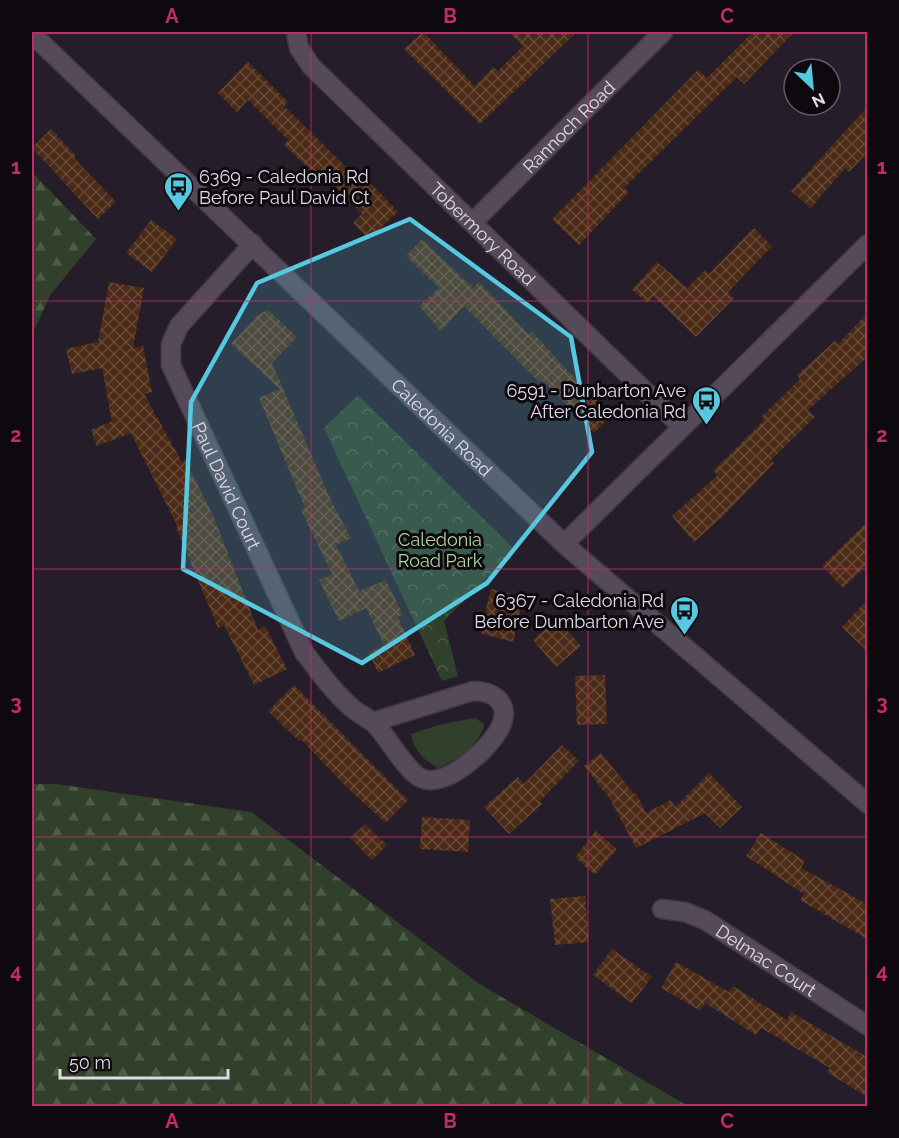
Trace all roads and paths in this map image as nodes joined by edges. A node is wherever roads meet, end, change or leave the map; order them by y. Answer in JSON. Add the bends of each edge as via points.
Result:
{"nodes":[{"id":1,"x":296,"y":32,"type":"edge"},
{"id":2,"x":663,"y":32,"type":"edge"},
{"id":3,"x":32,"y":34,"type":"edge"},
{"id":4,"x":473,"y":222,"type":"junction"},
{"id":5,"x":867,"y":243,"type":"edge"},
{"id":6,"x":253,"y":244,"type":"junction"},
{"id":7,"x":682,"y":427,"type":"junction"},
{"id":8,"x":564,"y":544,"type":"junction"},
{"id":9,"x":373,"y":722,"type":"junction"},
{"id":10,"x":867,"y":804,"type":"edge"},
{"id":11,"x":662,"y":909,"type":"dead end"},
{"id":12,"x":867,"y":1026,"type":"edge"}],
"edges":[{"from":1,"to":4,"type":"street","name":"Tobermory Road","via":[[299,48],[311,66]]},
{"from":2,"to":4,"type":"street","name":"Rannoch Road"},
{"from":3,"to":6,"type":"street","name":"Caledonia Road"},
{"from":4,"to":7,"type":"street","name":"Tobermory Road"},
{"from":5,"to":7,"type":"street"},
{"from":6,"to":8,"type":"street","name":"Caledonia Road"},
{"from":6,"to":9,"type":"street","name":"Paul David Court","via":[[178,326],[171,345],[171,365],[304,652],[341,698]]},
{"from":7,"to":8,"type":"street"},
{"from":8,"to":10,"type":"street","name":"Caledonia Road"},
{"from":9,"to":9,"type":"street","name":"Paul David Court","via":[[414,774],[435,781],[470,763],[491,742],[502,725],[504,712],[500,701],[489,691],[473,691]]},
{"from":11,"to":12,"type":"street","name":"Delmac Court","via":[[685,912],[713,924]]}]}
